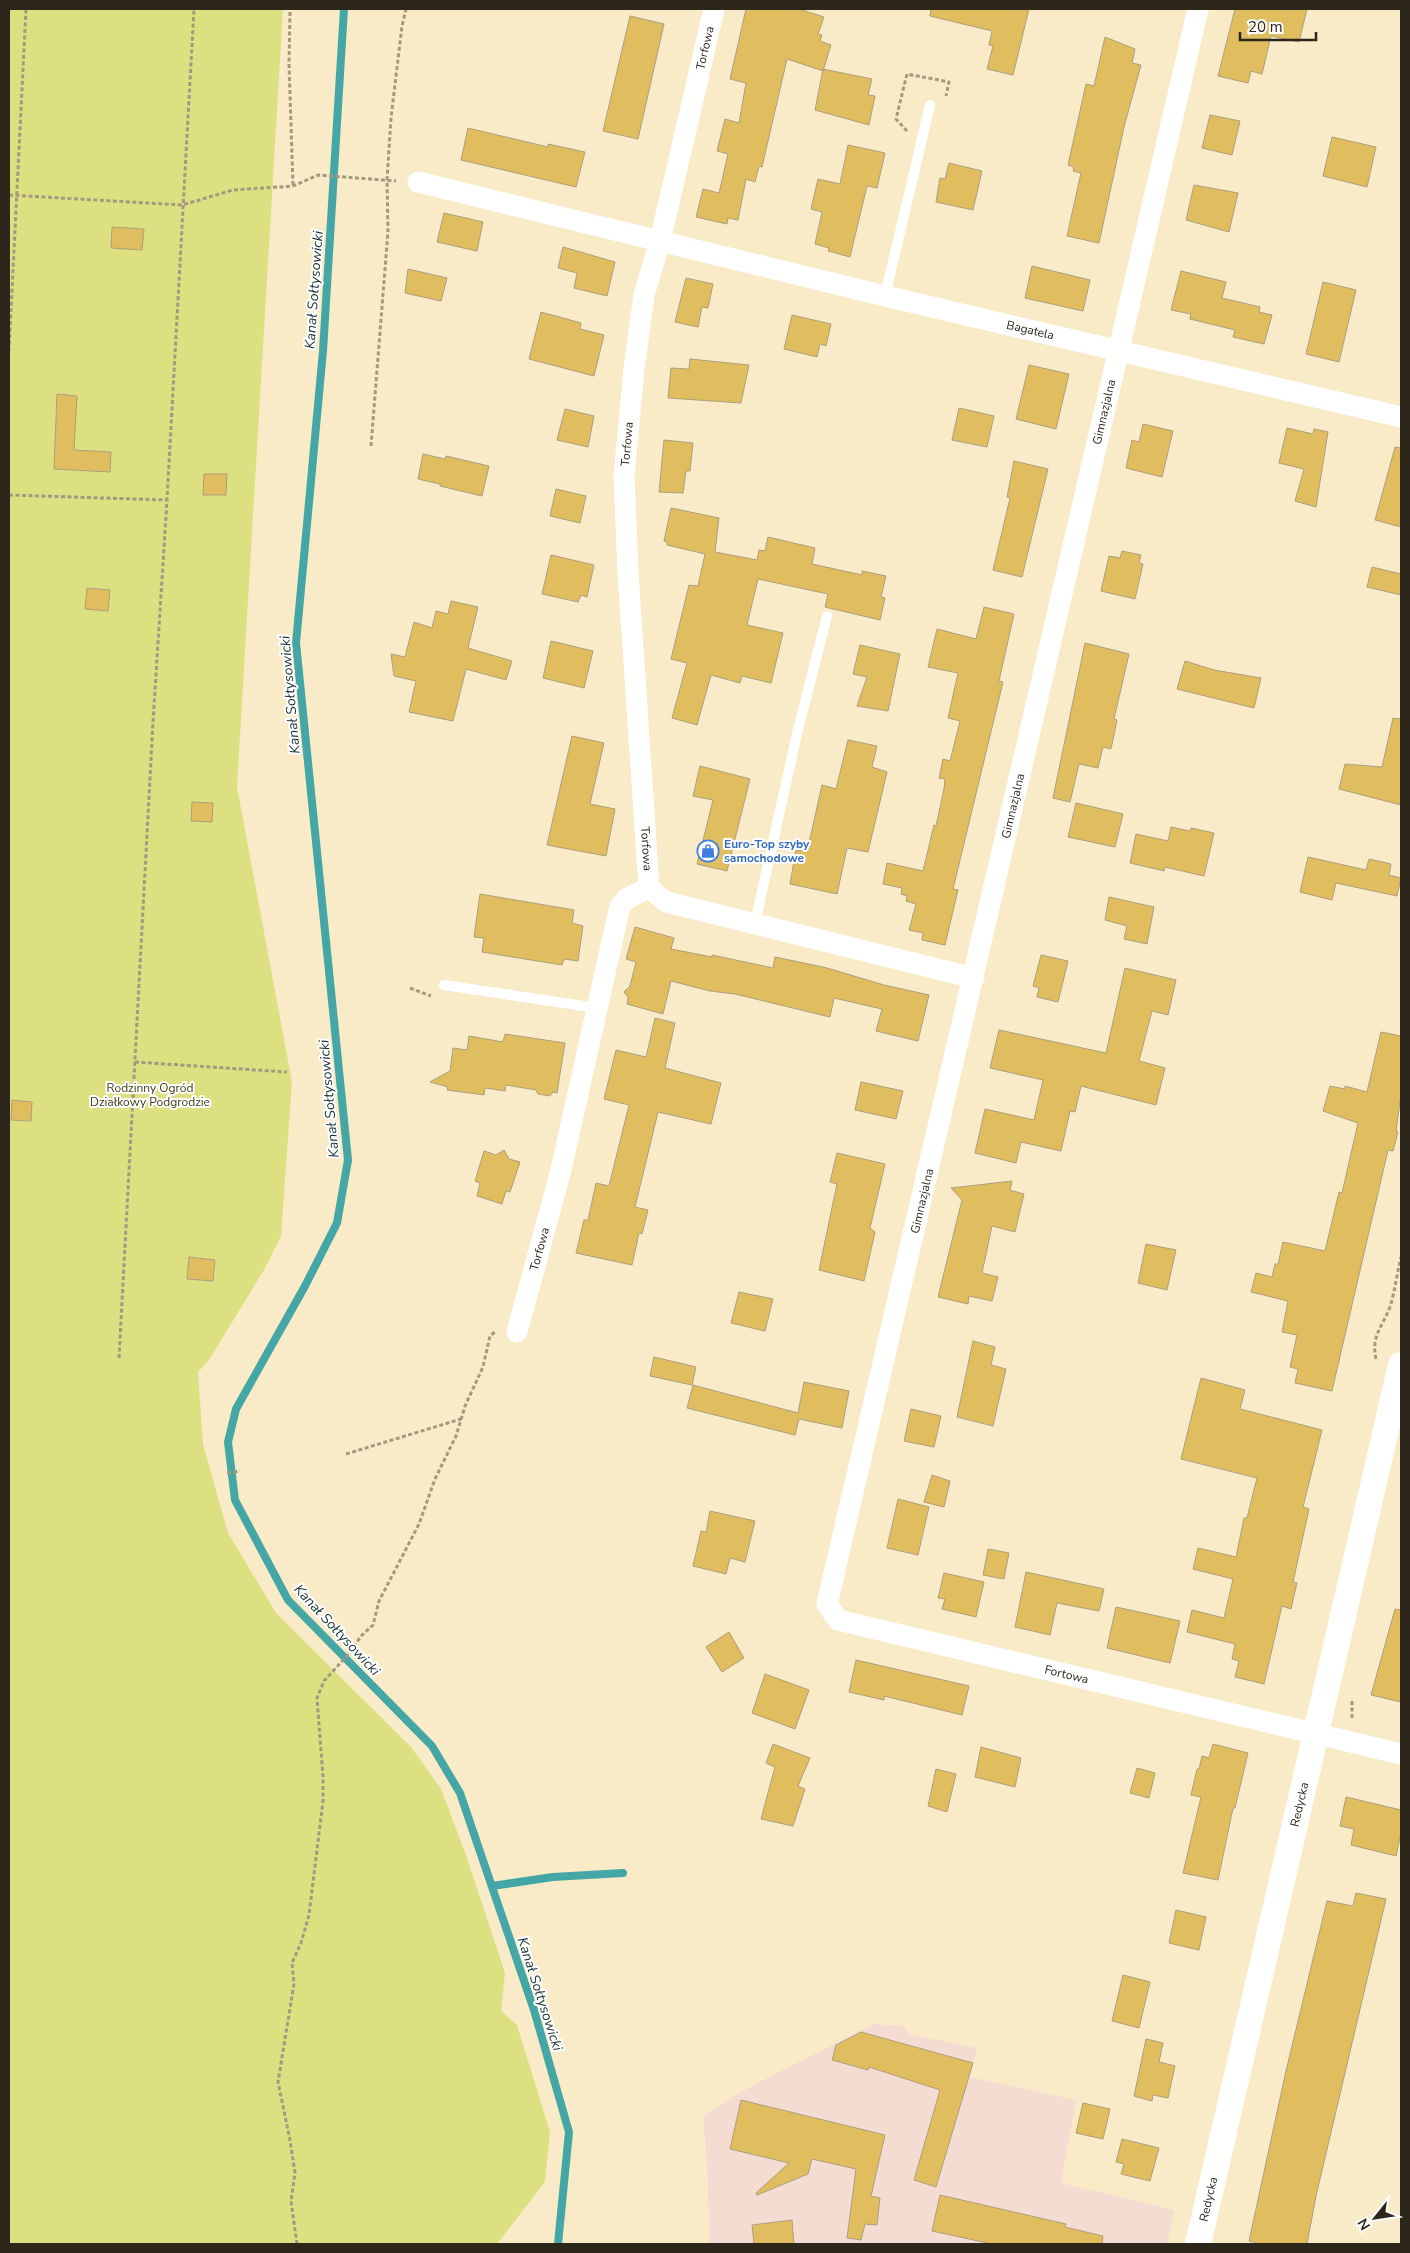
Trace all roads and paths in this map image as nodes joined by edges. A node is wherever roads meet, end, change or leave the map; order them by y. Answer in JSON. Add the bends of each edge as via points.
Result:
{"nodes":[{"id":1,"x":26,"y":9,"type":"edge"},
{"id":2,"x":194,"y":9,"type":"edge"},
{"id":3,"x":406,"y":9,"type":"edge"},
{"id":4,"x":714,"y":9,"type":"edge"},
{"id":5,"x":1198,"y":9,"type":"edge"},
{"id":6,"x":290,"y":12,"type":"dead end"},
{"id":7,"x":949,"y":82,"type":"dead end"},
{"id":8,"x":930,"y":105,"type":"dead end"},
{"id":9,"x":896,"y":119,"type":"dead end"},
{"id":10,"x":387,"y":180,"type":"junction"},
{"id":11,"x":418,"y":182,"type":"dead end"},
{"id":12,"x":293,"y":186,"type":"junction"},
{"id":13,"x":9,"y":195,"type":"edge"},
{"id":14,"x":18,"y":196,"type":"junction"},
{"id":15,"x":182,"y":205,"type":"junction"},
{"id":16,"x":660,"y":241,"type":"junction"},
{"id":17,"x":885,"y":296,"type":"junction"},
{"id":18,"x":9,"y":351,"type":"edge"},
{"id":19,"x":1118,"y":352,"type":"junction"},
{"id":20,"x":1401,"y":417,"type":"edge"},
{"id":21,"x":371,"y":446,"type":"dead end"},
{"id":22,"x":9,"y":495,"type":"edge"},
{"id":23,"x":167,"y":500,"type":"junction"},
{"id":24,"x":827,"y":616,"type":"dead end"},
{"id":25,"x":649,"y":888,"type":"junction"},
{"id":26,"x":755,"y":923,"type":"junction"},
{"id":27,"x":974,"y":978,"type":"junction"},
{"id":28,"x":444,"y":985,"type":"dead end"},
{"id":29,"x":597,"y":1008,"type":"junction"},
{"id":30,"x":135,"y":1062,"type":"junction"},
{"id":31,"x":288,"y":1072,"type":"dead end"},
{"id":32,"x":517,"y":1332,"type":"joint"},
{"id":33,"x":119,"y":1358,"type":"dead end"},
{"id":34,"x":1401,"y":1365,"type":"edge"},
{"id":35,"x":462,"y":1418,"type":"junction"},
{"id":36,"x":346,"y":1454,"type":"dead end"},
{"id":37,"x":240,"y":1471,"type":"dead end"},
{"id":38,"x":227,"y":1473,"type":"dead end"},
{"id":39,"x":827,"y":1604,"type":"joint"},
{"id":40,"x":1316,"y":1734,"type":"junction"},
{"id":41,"x":1401,"y":1754,"type":"edge"},
{"id":42,"x":297,"y":2244,"type":"edge"},
{"id":43,"x":1198,"y":2244,"type":"edge"}],
"edges":[{"from":1,"to":14,"type":"path"},
{"from":2,"to":15,"type":"path"},
{"from":3,"to":10,"type":"path","via":[[391,118]]},
{"from":4,"to":16,"type":"street","name":"Torfowa"},
{"from":5,"to":19,"type":"street","name":"Gimnazjalna"},
{"from":6,"to":12,"type":"path","via":[[288,64]]},
{"from":7,"to":9,"type":"path","via":[[907,74]]},
{"from":8,"to":17,"type":"lane"},
{"from":10,"to":12,"type":"path","via":[[318,175]]},
{"from":10,"to":21,"type":"path","via":[[388,231]]},
{"from":11,"to":16,"type":"street","name":"Bagatela"},
{"from":12,"to":15,"type":"path","via":[[232,190]]},
{"from":13,"to":14,"type":"path"},
{"from":14,"to":15,"type":"path"},
{"from":14,"to":18,"type":"path"},
{"from":15,"to":23,"type":"path"},
{"from":16,"to":17,"type":"street","name":"Bagatela"},
{"from":16,"to":25,"type":"street","name":"Torfowa","via":[[644,295],[624,476]]},
{"from":17,"to":19,"type":"street","name":"Bagatela"},
{"from":19,"to":20,"type":"street","name":"Bagatela"},
{"from":19,"to":27,"type":"street","name":"Gimnazjalna"},
{"from":22,"to":23,"type":"path"},
{"from":23,"to":30,"type":"path"},
{"from":24,"to":26,"type":"lane"},
{"from":25,"to":26,"type":"street","name":"Torfowa","via":[[666,902]]},
{"from":25,"to":29,"type":"street","name":"Torfowa","via":[[626,899],[620,906]]},
{"from":26,"to":27,"type":"street","name":"Torfowa"},
{"from":27,"to":39,"type":"street","name":"Gimnazjalna"},
{"from":28,"to":29,"type":"lane"},
{"from":29,"to":32,"type":"street","name":"Torfowa","via":[[560,1174]]},
{"from":30,"to":31,"type":"path"},
{"from":30,"to":33,"type":"path"},
{"from":32,"to":35,"type":"path","via":[[500,1329],[490,1336],[483,1367]]},
{"from":34,"to":40,"type":"street","name":"Redycka"},
{"from":35,"to":36,"type":"path"},
{"from":35,"to":42,"type":"path","via":[[419,1524],[379,1600],[373,1625],[324,1681],[317,1698],[323,1801],[309,1915],[292,1963],[294,1984],[278,2082],[295,2173],[291,2201]]},
{"from":37,"to":38,"type":"path"},
{"from":39,"to":40,"type":"street","name":"Fortowa","via":[[838,1620]]},
{"from":40,"to":41,"type":"street","name":"Fortowa"},
{"from":40,"to":43,"type":"street","name":"Redycka"}]}
